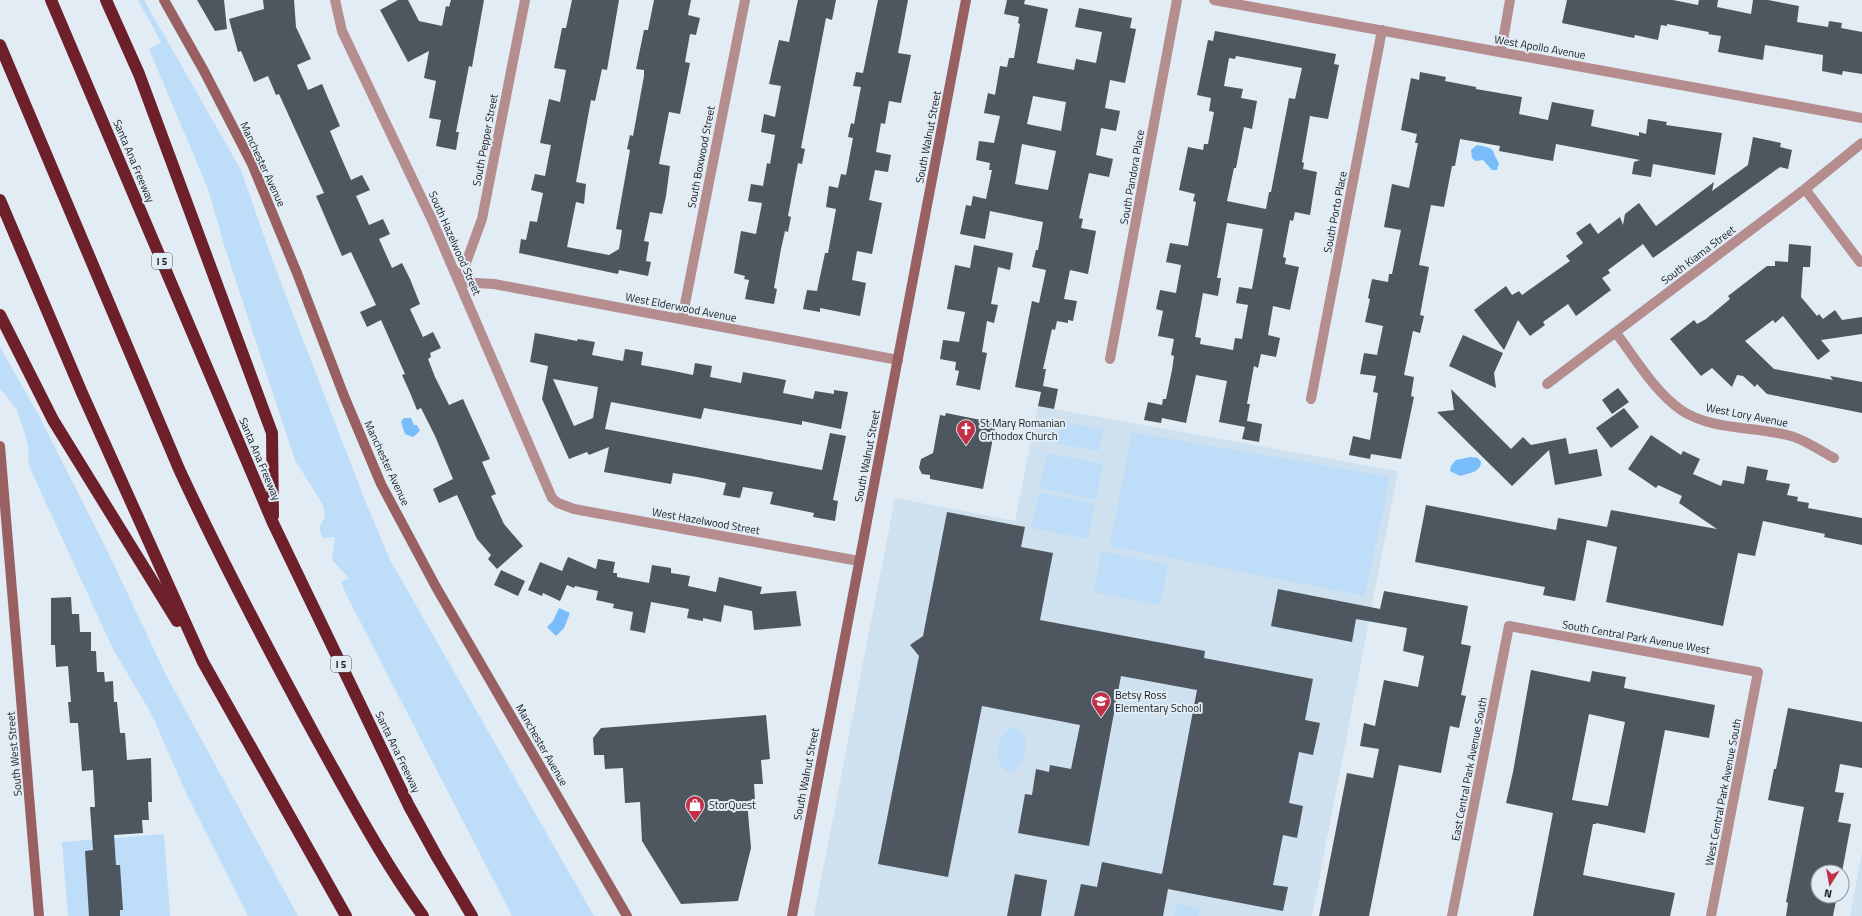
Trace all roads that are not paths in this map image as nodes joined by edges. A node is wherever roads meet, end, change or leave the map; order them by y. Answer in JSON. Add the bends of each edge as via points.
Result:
{"nodes":[{"id":1,"x":51,"y":0,"type":"edge"},
{"id":2,"x":106,"y":0,"type":"edge"},
{"id":3,"x":164,"y":0,"type":"edge"},
{"id":4,"x":335,"y":0,"type":"edge"},
{"id":5,"x":525,"y":0,"type":"edge"},
{"id":6,"x":745,"y":0,"type":"edge"},
{"id":7,"x":966,"y":0,"type":"edge"},
{"id":8,"x":1177,"y":0,"type":"edge"},
{"id":9,"x":1214,"y":0,"type":"edge"},
{"id":10,"x":1510,"y":0,"type":"edge"},
{"id":11,"x":1382,"y":30,"type":"junction"},
{"id":12,"x":0,"y":45,"type":"edge"},
{"id":13,"x":1500,"y":52,"type":"junction"},
{"id":14,"x":1862,"y":118,"type":"edge"},
{"id":15,"x":1862,"y":143,"type":"edge"},
{"id":16,"x":1805,"y":189,"type":"junction"},
{"id":17,"x":0,"y":200,"type":"edge"},
{"id":18,"x":1860,"y":262,"type":"dead end"},
{"id":19,"x":459,"y":282,"type":"junction"},
{"id":20,"x":0,"y":315,"type":"edge"},
{"id":21,"x":682,"y":319,"type":"junction"},
{"id":22,"x":1616,"y":333,"type":"junction"},
{"id":23,"x":1110,"y":359,"type":"dead end"},
{"id":24,"x":898,"y":360,"type":"junction"},
{"id":25,"x":1547,"y":384,"type":"dead end"},
{"id":26,"x":1311,"y":399,"type":"dead end"},
{"id":27,"x":0,"y":446,"type":"edge"},
{"id":28,"x":1834,"y":458,"type":"dead end"},
{"id":29,"x":552,"y":498,"type":"joint"},
{"id":30,"x":273,"y":523,"type":"junction"},
{"id":31,"x":860,"y":561,"type":"junction"},
{"id":32,"x":1509,"y":626,"type":"joint"},
{"id":33,"x":203,"y":662,"type":"junction"},
{"id":34,"x":1758,"y":672,"type":"joint"},
{"id":35,"x":39,"y":916,"type":"edge"},
{"id":36,"x":346,"y":916,"type":"edge"},
{"id":37,"x":424,"y":916,"type":"edge"},
{"id":38,"x":472,"y":916,"type":"edge"},
{"id":39,"x":627,"y":916,"type":"edge"},
{"id":40,"x":792,"y":916,"type":"edge"},
{"id":41,"x":1452,"y":916,"type":"edge"},
{"id":42,"x":1711,"y":916,"type":"edge"}],
"edges":[{"from":1,"to":30,"type":"highway","name":"Santa Ana Freeway","number":"I 5"},
{"from":2,"to":30,"type":"highway","via":[[138,74],[272,433]]},
{"from":3,"to":39,"type":"street","name":"Manchester Avenue","via":[[252,164],[381,484],[436,587]]},
{"from":4,"to":19,"type":"street","name":"South Hazelwood Street","via":[[342,31]]},
{"from":5,"to":19,"type":"street","name":"South Pepper Street","via":[[482,218]]},
{"from":6,"to":21,"type":"street","name":"South Boxwood Street"},
{"from":7,"to":24,"type":"street","name":"South Walnut Street"},
{"from":8,"to":23,"type":"street","name":"South Pandora Place"},
{"from":9,"to":11,"type":"street","name":"West Apollo Avenue"},
{"from":10,"to":13,"type":"street"},
{"from":11,"to":13,"type":"street","name":"West Apollo Avenue"},
{"from":11,"to":26,"type":"street","name":"South Porto Place"},
{"from":12,"to":37,"type":"highway","via":[[207,530],[266,647],[374,844]]},
{"from":13,"to":14,"type":"street","name":"West Apollo Avenue"},
{"from":15,"to":16,"type":"street","name":"South Kiama Street"},
{"from":16,"to":18,"type":"street"},
{"from":16,"to":22,"type":"street","name":"South Kiama Street"},
{"from":17,"to":33,"type":"highway","via":[[85,400]]},
{"from":19,"to":21,"type":"street","name":"West Elderwood Avenue","via":[[494,284]]},
{"from":19,"to":29,"type":"street","name":"South Hazelwood Street"},
{"from":20,"to":33,"type":"highway","via":[[53,420]]},
{"from":21,"to":24,"type":"street","name":"West Elderwood Avenue"},
{"from":22,"to":25,"type":"street","name":"South Kiama Street"},
{"from":22,"to":28,"type":"street","name":"West Lory Avenue","via":[[1660,391],[1682,410],[1706,421],[1792,436]]},
{"from":24,"to":31,"type":"street","name":"South Walnut Street"},
{"from":27,"to":35,"type":"street","name":"South West Street"},
{"from":29,"to":31,"type":"street","name":"West Hazelwood Street","via":[[574,509]]},
{"from":30,"to":38,"type":"highway","name":"Santa Ana Freeway","number":"I 5","via":[[409,806]]},
{"from":31,"to":40,"type":"street","name":"South Walnut Street"},
{"from":32,"to":34,"type":"street","name":"South Central Park Avenue West"},
{"from":32,"to":41,"type":"street","name":"East Central Park Avenue South"},
{"from":33,"to":36,"type":"highway"},
{"from":34,"to":42,"type":"street","name":"West Central Park Avenue South"}]}
